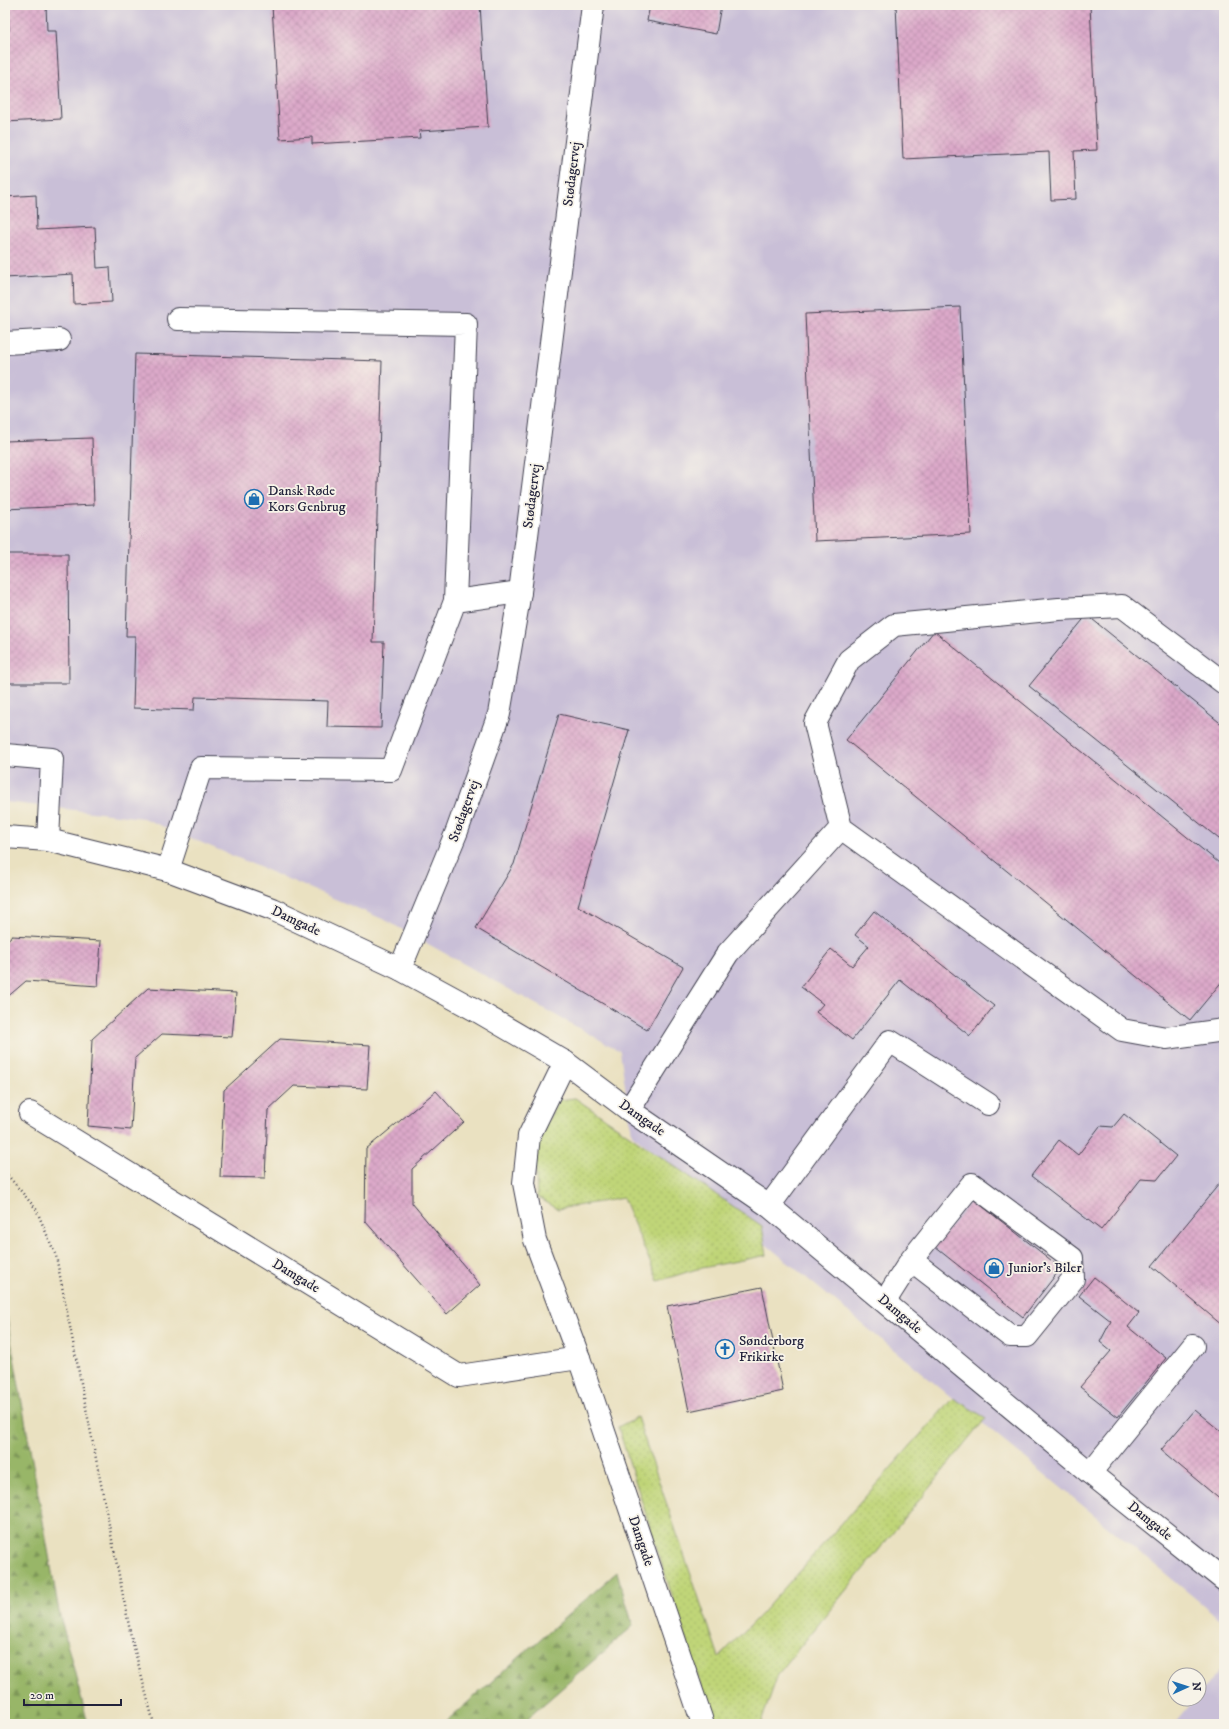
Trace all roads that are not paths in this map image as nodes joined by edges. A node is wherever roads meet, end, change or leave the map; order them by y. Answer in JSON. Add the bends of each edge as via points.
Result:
{"nodes":[{"id":1,"x":593,"y":5,"type":"edge"},
{"id":2,"x":178,"y":319,"type":"dead end"},
{"id":3,"x":60,"y":340,"type":"dead end"},
{"id":4,"x":5,"y":343,"type":"edge"},
{"id":5,"x":520,"y":592,"type":"junction"},
{"id":6,"x":455,"y":601,"type":"junction"},
{"id":7,"x":1224,"y":683,"type":"edge"},
{"id":8,"x":5,"y":755,"type":"edge"},
{"id":9,"x":841,"y":828,"type":"junction"},
{"id":10,"x":5,"y":837,"type":"edge"},
{"id":11,"x":48,"y":840,"type":"junction"},
{"id":12,"x":168,"y":870,"type":"junction"},
{"id":13,"x":400,"y":969,"type":"junction"},
{"id":14,"x":1224,"y":1030,"type":"edge"},
{"id":15,"x":565,"y":1062,"type":"junction"},
{"id":16,"x":988,"y":1104,"type":"dead end"},
{"id":17,"x":629,"y":1110,"type":"junction"},
{"id":18,"x":30,"y":1113,"type":"dead end"},
{"id":19,"x":769,"y":1206,"type":"junction"},
{"id":20,"x":912,"y":1260,"type":"junction"},
{"id":21,"x":885,"y":1301,"type":"junction"},
{"id":22,"x":1193,"y":1346,"type":"dead end"},
{"id":23,"x":579,"y":1358,"type":"junction"},
{"id":24,"x":1090,"y":1473,"type":"junction"},
{"id":25,"x":1224,"y":1580,"type":"edge"},
{"id":26,"x":703,"y":1724,"type":"edge"}],
"edges":[{"from":1,"to":5,"type":"street","name":"Stødagervej"},
{"from":2,"to":6,"type":"street","via":[[466,324]]},
{"from":3,"to":4,"type":"street"},
{"from":5,"to":6,"type":"street"},
{"from":5,"to":13,"type":"street","name":"Stødagervej","via":[[499,714],[457,831]]},
{"from":6,"to":12,"type":"street","via":[[391,770],[201,768]]},
{"from":7,"to":9,"type":"street","via":[[1122,606],[1059,609],[894,625],[849,660],[815,723]]},
{"from":8,"to":11,"type":"street","via":[[52,759]]},
{"from":9,"to":14,"type":"street","via":[[1122,1030],[1166,1038]]},
{"from":9,"to":17,"type":"street","via":[[728,953]]},
{"from":10,"to":11,"type":"street","name":"Damgade"},
{"from":11,"to":12,"type":"street","name":"Damgade"},
{"from":12,"to":13,"type":"street","name":"Damgade","via":[[272,909]]},
{"from":13,"to":15,"type":"street","name":"Damgade"},
{"from":15,"to":17,"type":"street","name":"Damgade"},
{"from":15,"to":23,"type":"street","name":"Damgade","via":[[529,1136],[524,1183],[535,1240]]},
{"from":16,"to":19,"type":"street","via":[[890,1041]]},
{"from":17,"to":19,"type":"street","name":"Damgade"},
{"from":18,"to":23,"type":"street","name":"Damgade","via":[[459,1376]]},
{"from":19,"to":21,"type":"street","name":"Damgade"},
{"from":20,"to":20,"type":"street","via":[[1010,1336],[1027,1336],[1073,1279],[1072,1258],[972,1184]]},
{"from":20,"to":21,"type":"street"},
{"from":21,"to":24,"type":"street","name":"Damgade"},
{"from":22,"to":24,"type":"street"},
{"from":23,"to":26,"type":"street","name":"Damgade"},
{"from":24,"to":25,"type":"street","name":"Damgade"}]}
